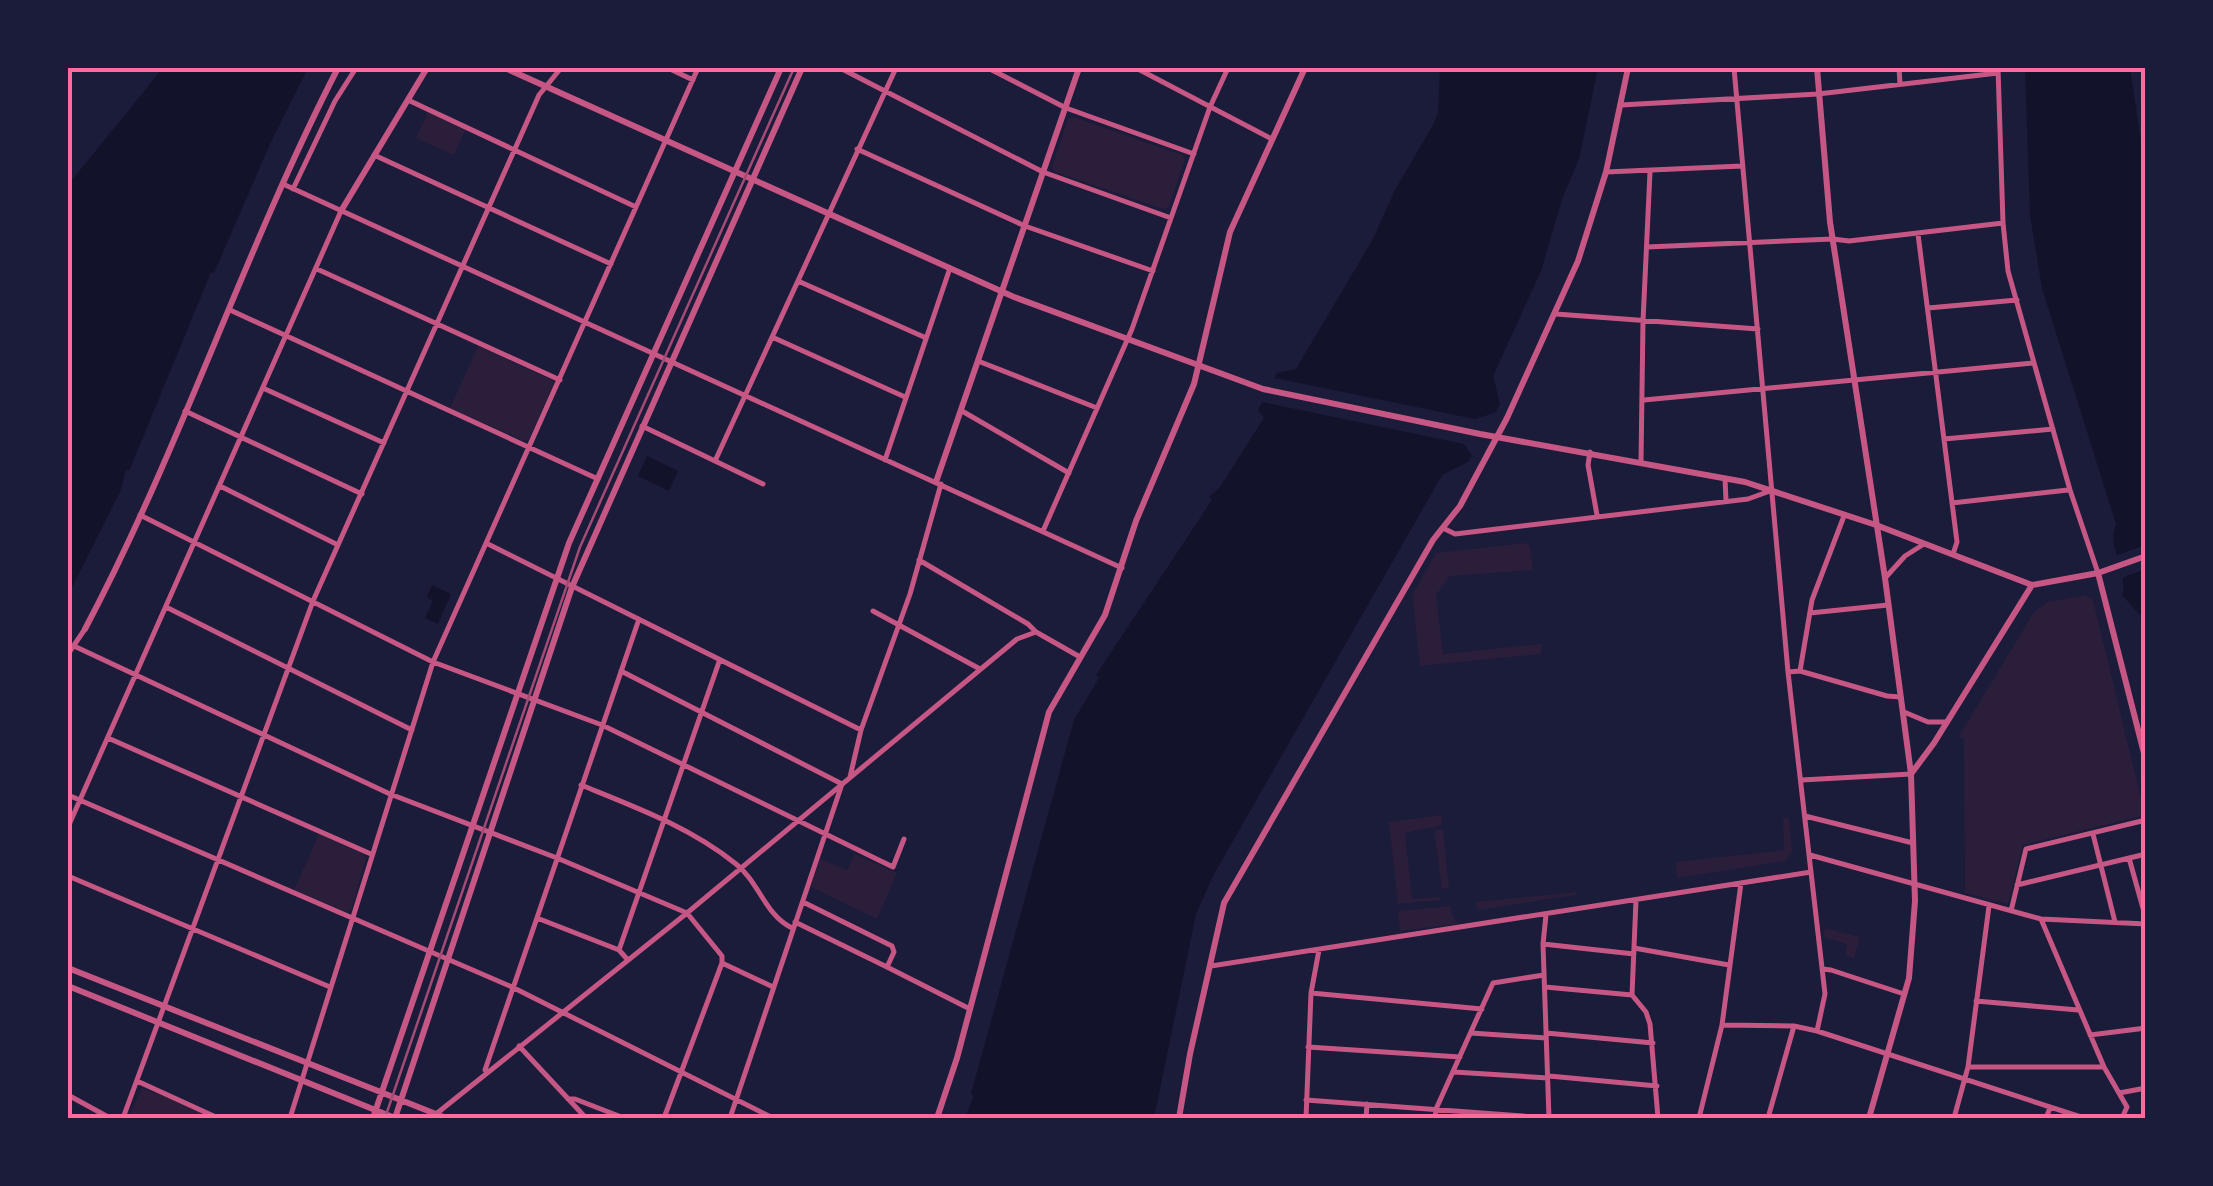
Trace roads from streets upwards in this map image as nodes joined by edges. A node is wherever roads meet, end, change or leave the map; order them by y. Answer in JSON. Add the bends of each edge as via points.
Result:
{"nodes":[{"id":1,"x":338,"y":68,"type":"edge"},
{"id":2,"x":356,"y":68,"type":"edge"},
{"id":3,"x":426,"y":68,"type":"edge"},
{"id":4,"x":504,"y":68,"type":"edge"},
{"id":5,"x":560,"y":68,"type":"edge"},
{"id":6,"x":668,"y":68,"type":"edge"},
{"id":7,"x":698,"y":68,"type":"edge"},
{"id":8,"x":780,"y":68,"type":"edge"},
{"id":9,"x":802,"y":68,"type":"edge"},
{"id":10,"x":840,"y":68,"type":"edge"},
{"id":11,"x":896,"y":68,"type":"edge"},
{"id":12,"x":988,"y":68,"type":"edge"},
{"id":13,"x":1079,"y":68,"type":"edge"},
{"id":14,"x":1136,"y":68,"type":"edge"},
{"id":15,"x":1228,"y":68,"type":"edge"},
{"id":16,"x":1305,"y":68,"type":"edge"},
{"id":17,"x":1628,"y":68,"type":"edge"},
{"id":18,"x":1734,"y":68,"type":"edge"},
{"id":19,"x":1817,"y":68,"type":"edge"},
{"id":20,"x":1899,"y":68,"type":"edge"},
{"id":21,"x":1998,"y":70,"type":"edge"},
{"id":22,"x":693,"y":80,"type":"junction"},
{"id":23,"x":1900,"y":84,"type":"junction"},
{"id":24,"x":545,"y":86,"type":"junction"},
{"id":25,"x":884,"y":90,"type":"junction"},
{"id":26,"x":1818,"y":94,"type":"junction"},
{"id":27,"x":1736,"y":99,"type":"junction"},
{"id":28,"x":408,"y":100,"type":"junction"},
{"id":29,"x":1621,"y":105,"type":"junction"},
{"id":30,"x":1210,"y":107,"type":"junction"},
{"id":31,"x":1066,"y":108,"type":"junction"},
{"id":32,"x":1272,"y":139,"type":"junction"},
{"id":33,"x":666,"y":140,"type":"junction"},
{"id":34,"x":515,"y":149,"type":"junction"},
{"id":35,"x":857,"y":149,"type":"junction"},
{"id":36,"x":1194,"y":154,"type":"junction"},
{"id":37,"x":374,"y":155,"type":"junction"},
{"id":38,"x":1742,"y":166,"type":"junction"},
{"id":39,"x":733,"y":170,"type":"junction"},
{"id":40,"x":1043,"y":172,"type":"junction"},
{"id":41,"x":1606,"y":172,"type":"junction"},
{"id":42,"x":1650,"y":172,"type":"junction"},
{"id":43,"x":752,"y":178,"type":"junction"},
{"id":44,"x":283,"y":184,"type":"junction"},
{"id":45,"x":293,"y":189,"type":"junction"},
{"id":46,"x":489,"y":207,"type":"junction"},
{"id":47,"x":636,"y":207,"type":"junction"},
{"id":48,"x":342,"y":211,"type":"junction"},
{"id":49,"x":828,"y":213,"type":"junction"},
{"id":50,"x":1172,"y":218,"type":"junction"},
{"id":51,"x":2003,"y":223,"type":"junction"},
{"id":52,"x":1025,"y":226,"type":"junction"},
{"id":53,"x":1918,"y":234,"type":"junction"},
{"id":54,"x":1833,"y":239,"type":"junction"},
{"id":55,"x":1750,"y":243,"type":"junction"},
{"id":56,"x":1646,"y":248,"type":"junction"},
{"id":57,"x":611,"y":264,"type":"junction"},
{"id":58,"x":462,"y":268,"type":"junction"},
{"id":59,"x":950,"y":268,"type":"junction"},
{"id":60,"x":317,"y":269,"type":"junction"},
{"id":61,"x":1153,"y":271,"type":"junction"},
{"id":62,"x":798,"y":280,"type":"junction"},
{"id":63,"x":1002,"y":292,"type":"junction"},
{"id":64,"x":2017,"y":300,"type":"junction"},
{"id":65,"x":1928,"y":308,"type":"junction"},
{"id":66,"x":230,"y":310,"type":"junction"},
{"id":67,"x":1556,"y":314,"type":"junction"},
{"id":68,"x":1643,"y":320,"type":"junction"},
{"id":69,"x":438,"y":324,"type":"junction"},
{"id":70,"x":585,"y":324,"type":"junction"},
{"id":71,"x":1758,"y":329,"type":"junction"},
{"id":72,"x":287,"y":336,"type":"junction"},
{"id":73,"x":924,"y":336,"type":"junction"},
{"id":74,"x":772,"y":337,"type":"junction"},
{"id":75,"x":1128,"y":340,"type":"junction"},
{"id":76,"x":652,"y":353,"type":"junction"},
{"id":77,"x":978,"y":361,"type":"junction"},
{"id":78,"x":672,"y":362,"type":"junction"},
{"id":79,"x":2034,"y":363,"type":"junction"},
{"id":80,"x":1198,"y":366,"type":"junction"},
{"id":81,"x":1936,"y":373,"type":"junction"},
{"id":82,"x":560,"y":380,"type":"junction"},
{"id":83,"x":1856,"y":381,"type":"junction"},
{"id":84,"x":265,"y":389,"type":"junction"},
{"id":85,"x":1764,"y":390,"type":"junction"},
{"id":86,"x":408,"y":392,"type":"junction"},
{"id":87,"x":744,"y":395,"type":"junction"},
{"id":88,"x":905,"y":397,"type":"junction"},
{"id":89,"x":1644,"y":400,"type":"junction"},
{"id":90,"x":1097,"y":408,"type":"junction"},
{"id":91,"x":962,"y":410,"type":"junction"},
{"id":92,"x":185,"y":412,"type":"junction"},
{"id":93,"x":642,"y":426,"type":"junction"},
{"id":94,"x":2052,"y":428,"type":"junction"},
{"id":95,"x":1497,"y":436,"type":"junction"},
{"id":96,"x":242,"y":437,"type":"junction"},
{"id":97,"x":1944,"y":440,"type":"junction"},
{"id":98,"x":384,"y":444,"type":"junction"},
{"id":99,"x":530,"y":447,"type":"junction"},
{"id":100,"x":1590,"y":452,"type":"junction"},
{"id":101,"x":885,"y":460,"type":"junction"},
{"id":102,"x":1641,"y":461,"type":"junction"},
{"id":103,"x":714,"y":462,"type":"junction"},
{"id":104,"x":1069,"y":474,"type":"junction"},
{"id":105,"x":1725,"y":477,"type":"junction"},
{"id":106,"x":598,"y":479,"type":"junction"},
{"id":107,"x":939,"y":483,"type":"junction"},
{"id":108,"x":763,"y":484,"type":"dead end"},
{"id":109,"x":220,"y":486,"type":"junction"},
{"id":110,"x":1770,"y":490,"type":"junction"},
{"id":111,"x":2070,"y":490,"type":"junction"},
{"id":112,"x":362,"y":494,"type":"junction"},
{"id":113,"x":1726,"y":501,"type":"junction"},
{"id":114,"x":1952,"y":503,"type":"junction"},
{"id":115,"x":140,"y":515,"type":"junction"},
{"id":116,"x":1596,"y":515,"type":"junction"},
{"id":117,"x":1844,"y":516,"type":"junction"},
{"id":118,"x":1876,"y":525,"type":"junction"},
{"id":119,"x":1442,"y":528,"type":"junction"},
{"id":120,"x":1043,"y":530,"type":"junction"},
{"id":121,"x":196,"y":541,"type":"junction"},
{"id":122,"x":488,"y":544,"type":"junction"},
{"id":123,"x":1924,"y":544,"type":"junction"},
{"id":124,"x":338,"y":545,"type":"junction"},
{"id":125,"x":1953,"y":554,"type":"junction"},
{"id":126,"x":2146,"y":556,"type":"edge"},
{"id":127,"x":919,"y":560,"type":"junction"},
{"id":128,"x":1122,"y":568,"type":"junction"},
{"id":129,"x":2098,"y":573,"type":"junction"},
{"id":130,"x":1885,"y":578,"type":"junction"},
{"id":131,"x":556,"y":579,"type":"junction"},
{"id":132,"x":2032,"y":586,"type":"junction"},
{"id":133,"x":572,"y":587,"type":"junction"},
{"id":134,"x":313,"y":601,"type":"junction"},
{"id":135,"x":1888,"y":605,"type":"junction"},
{"id":136,"x":166,"y":607,"type":"junction"},
{"id":137,"x":873,"y":611,"type":"dead end"},
{"id":138,"x":1810,"y":613,"type":"junction"},
{"id":139,"x":639,"y":619,"type":"junction"},
{"id":140,"x":898,"y":623,"type":"junction"},
{"id":141,"x":85,"y":629,"type":"joint"},
{"id":142,"x":1036,"y":632,"type":"junction"},
{"id":143,"x":74,"y":646,"type":"junction"},
{"id":144,"x":68,"y":654,"type":"edge"},
{"id":145,"x":1080,"y":657,"type":"junction"},
{"id":146,"x":433,"y":662,"type":"junction"},
{"id":147,"x":719,"y":662,"type":"junction"},
{"id":148,"x":288,"y":668,"type":"junction"},
{"id":149,"x":981,"y":669,"type":"junction"},
{"id":150,"x":620,"y":671,"type":"junction"},
{"id":151,"x":1800,"y":671,"type":"junction"},
{"id":152,"x":1788,"y":672,"type":"junction"},
{"id":153,"x":136,"y":675,"type":"junction"},
{"id":154,"x":516,"y":694,"type":"junction"},
{"id":155,"x":1902,"y":696,"type":"junction"},
{"id":156,"x":534,"y":701,"type":"junction"},
{"id":157,"x":1904,"y":712,"type":"junction"},
{"id":158,"x":702,"y":714,"type":"junction"},
{"id":159,"x":1947,"y":722,"type":"junction"},
{"id":160,"x":602,"y":725,"type":"junction"},
{"id":161,"x":412,"y":730,"type":"junction"},
{"id":162,"x":861,"y":730,"type":"junction"},
{"id":163,"x":264,"y":735,"type":"junction"},
{"id":164,"x":108,"y":738,"type":"junction"},
{"id":165,"x":2146,"y":761,"type":"edge"},
{"id":166,"x":684,"y":764,"type":"junction"},
{"id":167,"x":1911,"y":774,"type":"junction"},
{"id":168,"x":850,"y":777,"type":"junction"},
{"id":169,"x":1802,"y":780,"type":"junction"},
{"id":170,"x":842,"y":784,"type":"junction"},
{"id":171,"x":581,"y":785,"type":"junction"},
{"id":172,"x":390,"y":794,"type":"junction"},
{"id":173,"x":68,"y":795,"type":"edge"},
{"id":174,"x":242,"y":797,"type":"junction"},
{"id":175,"x":80,"y":800,"type":"junction"},
{"id":176,"x":1806,"y":816,"type":"junction"},
{"id":177,"x":664,"y":820,"type":"junction"},
{"id":178,"x":796,"y":820,"type":"junction"},
{"id":179,"x":2146,"y":820,"type":"edge"},
{"id":180,"x":471,"y":826,"type":"junction"},
{"id":181,"x":68,"y":827,"type":"edge"},
{"id":182,"x":490,"y":832,"type":"junction"},
{"id":183,"x":826,"y":834,"type":"junction"},
{"id":184,"x":2092,"y":834,"type":"junction"},
{"id":185,"x":904,"y":839,"type":"dead end"},
{"id":186,"x":1913,"y":843,"type":"junction"},
{"id":187,"x":371,"y":854,"type":"junction"},
{"id":188,"x":2146,"y":854,"type":"edge"},
{"id":189,"x":1810,"y":855,"type":"junction"},
{"id":190,"x":557,"y":858,"type":"junction"},
{"id":191,"x":2129,"y":858,"type":"junction"},
{"id":192,"x":218,"y":860,"type":"junction"},
{"id":193,"x":2100,"y":865,"type":"junction"},
{"id":194,"x":740,"y":867,"type":"junction"},
{"id":195,"x":1812,"y":872,"type":"junction"},
{"id":196,"x":68,"y":876,"type":"edge"},
{"id":197,"x":1741,"y":883,"type":"junction"},
{"id":198,"x":2017,"y":885,"type":"junction"},
{"id":199,"x":1915,"y":886,"type":"junction"},
{"id":200,"x":639,"y":891,"type":"junction"},
{"id":201,"x":1636,"y":900,"type":"junction"},
{"id":202,"x":802,"y":902,"type":"junction"},
{"id":203,"x":1989,"y":906,"type":"junction"},
{"id":204,"x":2011,"y":912,"type":"junction"},
{"id":205,"x":687,"y":913,"type":"junction"},
{"id":206,"x":1546,"y":914,"type":"junction"},
{"id":207,"x":536,"y":918,"type":"junction"},
{"id":208,"x":2041,"y":918,"type":"junction"},
{"id":209,"x":351,"y":920,"type":"junction"},
{"id":210,"x":2115,"y":922,"type":"junction"},
{"id":211,"x":2146,"y":922,"type":"edge"},
{"id":212,"x":794,"y":926,"type":"junction"},
{"id":213,"x":191,"y":929,"type":"junction"},
{"id":214,"x":1543,"y":944,"type":"junction"},
{"id":215,"x":619,"y":950,"type":"junction"},
{"id":216,"x":1319,"y":950,"type":"junction"},
{"id":217,"x":1634,"y":951,"type":"junction"},
{"id":218,"x":429,"y":952,"type":"junction"},
{"id":219,"x":628,"y":959,"type":"junction"},
{"id":220,"x":447,"y":960,"type":"junction"},
{"id":221,"x":722,"y":963,"type":"junction"},
{"id":222,"x":1731,"y":965,"type":"junction"},
{"id":223,"x":1211,"y":966,"type":"junction"},
{"id":224,"x":886,"y":967,"type":"junction"},
{"id":225,"x":68,"y":968,"type":"edge"},
{"id":226,"x":1822,"y":970,"type":"junction"},
{"id":227,"x":1544,"y":975,"type":"junction"},
{"id":228,"x":68,"y":986,"type":"edge"},
{"id":229,"x":774,"y":987,"type":"junction"},
{"id":230,"x":1545,"y":987,"type":"junction"},
{"id":231,"x":330,"y":988,"type":"junction"},
{"id":232,"x":512,"y":988,"type":"junction"},
{"id":233,"x":1310,"y":993,"type":"junction"},
{"id":234,"x":1905,"y":994,"type":"junction"},
{"id":235,"x":1632,"y":996,"type":"junction"},
{"id":236,"x":1976,"y":1001,"type":"junction"},
{"id":237,"x":163,"y":1008,"type":"junction"},
{"id":238,"x":970,"y":1009,"type":"junction"},
{"id":239,"x":1482,"y":1010,"type":"junction"},
{"id":240,"x":2080,"y":1010,"type":"junction"},
{"id":241,"x":560,"y":1012,"type":"junction"},
{"id":242,"x":157,"y":1024,"type":"junction"},
{"id":243,"x":1722,"y":1025,"type":"junction"},
{"id":244,"x":1794,"y":1026,"type":"junction"},
{"id":245,"x":2146,"y":1028,"type":"edge"},
{"id":246,"x":1817,"y":1031,"type":"junction"},
{"id":247,"x":1471,"y":1033,"type":"junction"},
{"id":248,"x":2090,"y":1034,"type":"junction"},
{"id":249,"x":1546,"y":1036,"type":"junction"},
{"id":250,"x":1653,"y":1043,"type":"junction"},
{"id":251,"x":519,"y":1046,"type":"junction"},
{"id":252,"x":1308,"y":1047,"type":"junction"},
{"id":253,"x":1886,"y":1055,"type":"junction"},
{"id":254,"x":1460,"y":1057,"type":"junction"},
{"id":255,"x":306,"y":1064,"type":"junction"},
{"id":256,"x":1968,"y":1066,"type":"junction"},
{"id":257,"x":2104,"y":1067,"type":"junction"},
{"id":258,"x":1454,"y":1072,"type":"junction"},
{"id":259,"x":681,"y":1073,"type":"junction"},
{"id":260,"x":484,"y":1074,"type":"junction"},
{"id":261,"x":1548,"y":1077,"type":"junction"},
{"id":262,"x":1966,"y":1080,"type":"junction"},
{"id":263,"x":136,"y":1081,"type":"junction"},
{"id":264,"x":301,"y":1081,"type":"junction"},
{"id":265,"x":1657,"y":1086,"type":"junction"},
{"id":266,"x":2146,"y":1088,"type":"edge"},
{"id":267,"x":381,"y":1093,"type":"junction"},
{"id":268,"x":2118,"y":1093,"type":"junction"},
{"id":269,"x":68,"y":1095,"type":"edge"},
{"id":270,"x":568,"y":1099,"type":"junction"},
{"id":271,"x":736,"y":1100,"type":"junction"},
{"id":272,"x":1306,"y":1100,"type":"junction"},
{"id":273,"x":400,"y":1101,"type":"junction"},
{"id":274,"x":1366,"y":1104,"type":"junction"},
{"id":275,"x":1436,"y":1108,"type":"junction"},
{"id":276,"x":2050,"y":1108,"type":"junction"},
{"id":277,"x":436,"y":1114,"type":"junction"},
{"id":278,"x":374,"y":1115,"type":"edge"},
{"id":279,"x":110,"y":1118,"type":"edge"},
{"id":280,"x":123,"y":1118,"type":"edge"},
{"id":281,"x":218,"y":1118,"type":"edge"},
{"id":282,"x":290,"y":1118,"type":"edge"},
{"id":283,"x":395,"y":1118,"type":"edge"},
{"id":284,"x":446,"y":1118,"type":"edge"},
{"id":285,"x":586,"y":1118,"type":"edge"},
{"id":286,"x":624,"y":1118,"type":"edge"},
{"id":287,"x":664,"y":1118,"type":"edge"},
{"id":288,"x":730,"y":1118,"type":"edge"},
{"id":289,"x":773,"y":1118,"type":"edge"},
{"id":290,"x":938,"y":1118,"type":"edge"},
{"id":291,"x":1179,"y":1118,"type":"edge"},
{"id":292,"x":1306,"y":1118,"type":"edge"},
{"id":293,"x":1366,"y":1118,"type":"edge"},
{"id":294,"x":1435,"y":1118,"type":"edge"},
{"id":295,"x":1549,"y":1118,"type":"edge"},
{"id":296,"x":1658,"y":1118,"type":"edge"},
{"id":297,"x":1698,"y":1118,"type":"edge"},
{"id":298,"x":1768,"y":1118,"type":"edge"},
{"id":299,"x":1868,"y":1118,"type":"edge"},
{"id":300,"x":1954,"y":1118,"type":"edge"},
{"id":301,"x":2046,"y":1118,"type":"edge"},
{"id":302,"x":2084,"y":1118,"type":"edge"},
{"id":303,"x":2122,"y":1118,"type":"edge"}],
"edges":[{"from":1,"to":44,"type":"street"},
{"from":2,"to":45,"type":"street"},
{"from":3,"to":28,"type":"street"},
{"from":4,"to":24,"type":"street"},
{"from":5,"to":24,"type":"street"},
{"from":6,"to":22,"type":"street"},
{"from":7,"to":22,"type":"street"},
{"from":8,"to":39,"type":"street"},
{"from":9,"to":43,"type":"street"},
{"from":10,"to":25,"type":"street"},
{"from":11,"to":25,"type":"street"},
{"from":12,"to":31,"type":"street"},
{"from":13,"to":31,"type":"street"},
{"from":14,"to":30,"type":"street"},
{"from":15,"to":30,"type":"street"},
{"from":16,"to":32,"type":"street"},
{"from":17,"to":29,"type":"street"},
{"from":18,"to":27,"type":"street"},
{"from":19,"to":26,"type":"street"},
{"from":20,"to":23,"type":"street"},
{"from":21,"to":23,"type":"street"},
{"from":21,"to":51,"type":"street"},
{"from":22,"to":33,"type":"street"},
{"from":23,"to":26,"type":"street"},
{"from":24,"to":33,"type":"street"},
{"from":24,"to":34,"type":"street"},
{"from":25,"to":35,"type":"street"},
{"from":25,"to":40,"type":"street"},
{"from":26,"to":27,"type":"street"},
{"from":26,"to":54,"type":"street"},
{"from":27,"to":29,"type":"street"},
{"from":27,"to":38,"type":"street"},
{"from":28,"to":34,"type":"street"},
{"from":28,"to":37,"type":"street"},
{"from":29,"to":41,"type":"street"},
{"from":30,"to":32,"type":"street"},
{"from":30,"to":36,"type":"street"},
{"from":31,"to":36,"type":"street"},
{"from":31,"to":40,"type":"street"},
{"from":32,"to":80,"type":"street","via":[[1230,232]]},
{"from":33,"to":39,"type":"street"},
{"from":33,"to":47,"type":"street"},
{"from":34,"to":46,"type":"street"},
{"from":34,"to":47,"type":"street"},
{"from":35,"to":49,"type":"street"},
{"from":35,"to":52,"type":"street"},
{"from":36,"to":50,"type":"street"},
{"from":37,"to":46,"type":"street"},
{"from":37,"to":48,"type":"street"},
{"from":38,"to":42,"type":"street"},
{"from":38,"to":55,"type":"street"},
{"from":39,"to":43,"type":"street"},
{"from":39,"to":76,"type":"street"},
{"from":40,"to":50,"type":"street"},
{"from":40,"to":52,"type":"street"},
{"from":41,"to":42,"type":"street"},
{"from":41,"to":67,"type":"street"},
{"from":42,"to":56,"type":"street"},
{"from":43,"to":49,"type":"street"},
{"from":43,"to":78,"type":"street"},
{"from":44,"to":45,"type":"street"},
{"from":44,"to":66,"type":"street"},
{"from":45,"to":48,"type":"street"},
{"from":46,"to":57,"type":"street"},
{"from":46,"to":58,"type":"street"},
{"from":47,"to":57,"type":"street"},
{"from":48,"to":58,"type":"street"},
{"from":48,"to":60,"type":"street"},
{"from":49,"to":59,"type":"street"},
{"from":49,"to":62,"type":"street"},
{"from":50,"to":61,"type":"street"},
{"from":51,"to":53,"type":"street"},
{"from":51,"to":64,"type":"street"},
{"from":52,"to":61,"type":"street"},
{"from":52,"to":63,"type":"street"},
{"from":53,"to":54,"type":"street"},
{"from":53,"to":65,"type":"street"},
{"from":54,"to":55,"type":"street"},
{"from":54,"to":83,"type":"street"},
{"from":55,"to":56,"type":"street"},
{"from":55,"to":71,"type":"street"},
{"from":56,"to":68,"type":"street"},
{"from":57,"to":70,"type":"street"},
{"from":58,"to":69,"type":"street"},
{"from":58,"to":70,"type":"street"},
{"from":59,"to":63,"type":"street"},
{"from":59,"to":73,"type":"street"},
{"from":60,"to":69,"type":"street"},
{"from":60,"to":72,"type":"street"},
{"from":61,"to":75,"type":"street"},
{"from":62,"to":73,"type":"street"},
{"from":62,"to":74,"type":"street"},
{"from":63,"to":75,"type":"street"},
{"from":63,"to":77,"type":"street"},
{"from":64,"to":65,"type":"street"},
{"from":64,"to":79,"type":"street"},
{"from":65,"to":81,"type":"street"},
{"from":66,"to":72,"type":"street"},
{"from":66,"to":92,"type":"street"},
{"from":67,"to":68,"type":"street"},
{"from":67,"to":95,"type":"street"},
{"from":68,"to":71,"type":"street"},
{"from":68,"to":89,"type":"street"},
{"from":69,"to":82,"type":"street"},
{"from":69,"to":86,"type":"street"},
{"from":70,"to":76,"type":"street"},
{"from":70,"to":82,"type":"street"},
{"from":71,"to":85,"type":"street"},
{"from":72,"to":84,"type":"street"},
{"from":72,"to":86,"type":"street"},
{"from":73,"to":88,"type":"street"},
{"from":74,"to":87,"type":"street"},
{"from":74,"to":88,"type":"street"},
{"from":75,"to":80,"type":"street"},
{"from":75,"to":90,"type":"street"},
{"from":76,"to":78,"type":"street"},
{"from":76,"to":106,"type":"street"},
{"from":77,"to":90,"type":"street"},
{"from":77,"to":91,"type":"street"},
{"from":78,"to":87,"type":"street"},
{"from":78,"to":93,"type":"street"},
{"from":79,"to":81,"type":"street"},
{"from":79,"to":94,"type":"street"},
{"from":80,"to":95,"type":"street","via":[[1263,388]]},
{"from":80,"to":128,"type":"street"},
{"from":81,"to":83,"type":"street"},
{"from":81,"to":97,"type":"street"},
{"from":82,"to":99,"type":"street"},
{"from":83,"to":85,"type":"street"},
{"from":83,"to":118,"type":"street"},
{"from":84,"to":96,"type":"street"},
{"from":84,"to":98,"type":"street"},
{"from":85,"to":89,"type":"street"},
{"from":85,"to":110,"type":"street"},
{"from":86,"to":98,"type":"street"},
{"from":86,"to":99,"type":"street"},
{"from":87,"to":101,"type":"street"},
{"from":87,"to":103,"type":"street"},
{"from":88,"to":101,"type":"street"},
{"from":89,"to":102,"type":"street"},
{"from":90,"to":104,"type":"street"},
{"from":91,"to":104,"type":"street"},
{"from":91,"to":107,"type":"street"},
{"from":92,"to":96,"type":"street"},
{"from":92,"to":115,"type":"street"},
{"from":93,"to":103,"type":"street"},
{"from":93,"to":133,"type":"street"},
{"from":94,"to":97,"type":"street"},
{"from":94,"to":111,"type":"street"},
{"from":95,"to":100,"type":"street"},
{"from":95,"to":119,"type":"street"},
{"from":96,"to":109,"type":"street"},
{"from":96,"to":112,"type":"street"},
{"from":97,"to":114,"type":"street"},
{"from":98,"to":112,"type":"street"},
{"from":99,"to":106,"type":"street"},
{"from":99,"to":122,"type":"street"},
{"from":100,"to":102,"type":"street"},
{"from":100,"to":116,"type":"street"},
{"from":101,"to":107,"type":"street"},
{"from":102,"to":105,"type":"street"},
{"from":103,"to":108,"type":"street"},
{"from":104,"to":120,"type":"street"},
{"from":105,"to":110,"type":"street"},
{"from":105,"to":113,"type":"street"},
{"from":106,"to":131,"type":"street"},
{"from":107,"to":120,"type":"street"},
{"from":107,"to":127,"type":"street"},
{"from":109,"to":121,"type":"street"},
{"from":109,"to":124,"type":"street"},
{"from":110,"to":113,"type":"street"},
{"from":110,"to":117,"type":"street"},
{"from":110,"to":152,"type":"street"},
{"from":111,"to":114,"type":"street"},
{"from":111,"to":129,"type":"street"},
{"from":112,"to":124,"type":"street"},
{"from":113,"to":116,"type":"street"},
{"from":114,"to":125,"type":"street"},
{"from":115,"to":121,"type":"street"},
{"from":115,"to":141,"type":"street"},
{"from":116,"to":119,"type":"street","via":[[1455,534]]},
{"from":117,"to":118,"type":"street"},
{"from":117,"to":138,"type":"street"},
{"from":118,"to":123,"type":"street"},
{"from":118,"to":130,"type":"street"},
{"from":119,"to":223,"type":"street","via":[[1233,886]]},
{"from":120,"to":128,"type":"street"},
{"from":121,"to":134,"type":"street"},
{"from":121,"to":136,"type":"street"},
{"from":122,"to":131,"type":"street"},
{"from":122,"to":146,"type":"street"},
{"from":123,"to":125,"type":"street"},
{"from":123,"to":130,"type":"street"},
{"from":124,"to":134,"type":"street"},
{"from":125,"to":132,"type":"street"},
{"from":126,"to":129,"type":"street"},
{"from":127,"to":140,"type":"street"},
{"from":127,"to":142,"type":"street"},
{"from":128,"to":145,"type":"street"},
{"from":129,"to":132,"type":"street"},
{"from":129,"to":165,"type":"street"},
{"from":130,"to":135,"type":"street"},
{"from":131,"to":133,"type":"street"},
{"from":131,"to":154,"type":"street"},
{"from":132,"to":159,"type":"street"},
{"from":133,"to":139,"type":"street"},
{"from":133,"to":156,"type":"street"},
{"from":134,"to":146,"type":"street"},
{"from":134,"to":148,"type":"street"},
{"from":135,"to":138,"type":"street"},
{"from":135,"to":155,"type":"street"},
{"from":136,"to":148,"type":"street"},
{"from":136,"to":153,"type":"street"},
{"from":137,"to":140,"type":"street"},
{"from":138,"to":151,"type":"street"},
{"from":139,"to":147,"type":"street"},
{"from":139,"to":150,"type":"street"},
{"from":140,"to":149,"type":"street"},
{"from":140,"to":162,"type":"street"},
{"from":141,"to":143,"type":"street"},
{"from":142,"to":145,"type":"street"},
{"from":142,"to":149,"type":"street"},
{"from":143,"to":144,"type":"street"},
{"from":143,"to":153,"type":"street"},
{"from":145,"to":238,"type":"street","via":[[1050,712]]},
{"from":146,"to":154,"type":"street"},
{"from":146,"to":161,"type":"street"},
{"from":147,"to":158,"type":"street"},
{"from":147,"to":162,"type":"street"},
{"from":148,"to":161,"type":"street"},
{"from":148,"to":163,"type":"street"},
{"from":149,"to":168,"type":"street"},
{"from":150,"to":158,"type":"street"},
{"from":150,"to":160,"type":"street"},
{"from":151,"to":152,"type":"street"},
{"from":151,"to":155,"type":"street"},
{"from":152,"to":169,"type":"street"},
{"from":153,"to":163,"type":"street"},
{"from":153,"to":164,"type":"street"},
{"from":154,"to":156,"type":"street"},
{"from":154,"to":180,"type":"street"},
{"from":155,"to":157,"type":"street"},
{"from":156,"to":160,"type":"street"},
{"from":156,"to":182,"type":"street"},
{"from":157,"to":159,"type":"street"},
{"from":157,"to":167,"type":"street"},
{"from":158,"to":166,"type":"street"},
{"from":158,"to":170,"type":"street"},
{"from":159,"to":167,"type":"street"},
{"from":160,"to":166,"type":"street"},
{"from":160,"to":171,"type":"street"},
{"from":161,"to":172,"type":"street"},
{"from":162,"to":168,"type":"street"},
{"from":163,"to":172,"type":"street"},
{"from":163,"to":174,"type":"street"},
{"from":164,"to":174,"type":"street"},
{"from":164,"to":175,"type":"street"},
{"from":166,"to":177,"type":"street"},
{"from":166,"to":178,"type":"street"},
{"from":167,"to":169,"type":"street"},
{"from":167,"to":186,"type":"street"},
{"from":168,"to":170,"type":"street"},
{"from":169,"to":176,"type":"street"},
{"from":170,"to":178,"type":"street"},
{"from":170,"to":183,"type":"street"},
{"from":171,"to":177,"type":"street"},
{"from":171,"to":190,"type":"street"},
{"from":172,"to":180,"type":"street"},
{"from":172,"to":187,"type":"street"},
{"from":173,"to":175,"type":"street"},
{"from":174,"to":187,"type":"street"},
{"from":174,"to":192,"type":"street"},
{"from":175,"to":181,"type":"street"},
{"from":175,"to":192,"type":"street"},
{"from":176,"to":186,"type":"street"},
{"from":176,"to":189,"type":"street"},
{"from":177,"to":194,"type":"street"},
{"from":177,"to":200,"type":"street"},
{"from":178,"to":183,"type":"street"},
{"from":178,"to":194,"type":"street"},
{"from":179,"to":184,"type":"street"},
{"from":180,"to":182,"type":"street"},
{"from":180,"to":218,"type":"street"},
{"from":182,"to":190,"type":"street"},
{"from":182,"to":220,"type":"street"},
{"from":183,"to":185,"type":"street","via":[[892,867]]},
{"from":183,"to":202,"type":"street"},
{"from":184,"to":193,"type":"street"},
{"from":184,"to":198,"type":"street","via":[[2026,849]]},
{"from":186,"to":199,"type":"street"},
{"from":187,"to":209,"type":"street"},
{"from":188,"to":191,"type":"street"},
{"from":189,"to":195,"type":"street"},
{"from":189,"to":199,"type":"street"},
{"from":190,"to":200,"type":"street"},
{"from":190,"to":207,"type":"street"},
{"from":191,"to":193,"type":"street"},
{"from":191,"to":211,"type":"street"},
{"from":192,"to":209,"type":"street"},
{"from":192,"to":213,"type":"street"},
{"from":193,"to":198,"type":"street"},
{"from":193,"to":210,"type":"street"},
{"from":194,"to":205,"type":"street"},
{"from":194,"to":212,"type":"street","via":[[778,922]]},
{"from":195,"to":197,"type":"street"},
{"from":195,"to":226,"type":"street"},
{"from":196,"to":213,"type":"street"},
{"from":197,"to":201,"type":"street"},
{"from":197,"to":222,"type":"street"},
{"from":198,"to":204,"type":"street"},
{"from":199,"to":203,"type":"street"},
{"from":199,"to":234,"type":"street"},
{"from":200,"to":205,"type":"street"},
{"from":200,"to":215,"type":"street"},
{"from":201,"to":206,"type":"street"},
{"from":201,"to":217,"type":"street"},
{"from":202,"to":212,"type":"street"},
{"from":202,"to":224,"type":"street","via":[[892,946]]},
{"from":203,"to":204,"type":"street"},
{"from":203,"to":236,"type":"street"},
{"from":204,"to":208,"type":"street"},
{"from":205,"to":219,"type":"street"},
{"from":205,"to":221,"type":"street"},
{"from":206,"to":214,"type":"street"},
{"from":206,"to":216,"type":"street"},
{"from":207,"to":215,"type":"street"},
{"from":207,"to":232,"type":"street"},
{"from":208,"to":210,"type":"street"},
{"from":208,"to":240,"type":"street"},
{"from":209,"to":218,"type":"street"},
{"from":209,"to":231,"type":"street"},
{"from":210,"to":211,"type":"street"},
{"from":212,"to":224,"type":"street"},
{"from":212,"to":229,"type":"street"},
{"from":213,"to":231,"type":"street"},
{"from":213,"to":237,"type":"street"},
{"from":214,"to":217,"type":"street"},
{"from":214,"to":227,"type":"street"},
{"from":215,"to":219,"type":"street"},
{"from":216,"to":223,"type":"street"},
{"from":216,"to":233,"type":"street"},
{"from":217,"to":222,"type":"street"},
{"from":217,"to":235,"type":"street"},
{"from":218,"to":220,"type":"street"},
{"from":218,"to":267,"type":"street"},
{"from":219,"to":241,"type":"street"},
{"from":220,"to":232,"type":"street"},
{"from":220,"to":273,"type":"street"},
{"from":221,"to":229,"type":"street"},
{"from":221,"to":259,"type":"street"},
{"from":222,"to":243,"type":"street"},
{"from":223,"to":291,"type":"street"},
{"from":224,"to":238,"type":"street"},
{"from":225,"to":237,"type":"street"},
{"from":226,"to":234,"type":"street"},
{"from":226,"to":246,"type":"street","via":[[1824,1009]]},
{"from":227,"to":230,"type":"street"},
{"from":227,"to":239,"type":"street","via":[[1494,982]]},
{"from":228,"to":242,"type":"street"},
{"from":229,"to":271,"type":"street"},
{"from":230,"to":235,"type":"street"},
{"from":230,"to":249,"type":"street"},
{"from":231,"to":255,"type":"street"},
{"from":232,"to":241,"type":"street"},
{"from":232,"to":260,"type":"street"},
{"from":233,"to":239,"type":"street"},
{"from":233,"to":252,"type":"street"},
{"from":234,"to":253,"type":"street"},
{"from":235,"to":250,"type":"street","via":[[1646,1012]]},
{"from":236,"to":240,"type":"street"},
{"from":236,"to":256,"type":"street"},
{"from":237,"to":242,"type":"street"},
{"from":237,"to":255,"type":"street"},
{"from":238,"to":290,"type":"street"},
{"from":239,"to":247,"type":"street"},
{"from":240,"to":248,"type":"street"},
{"from":241,"to":251,"type":"street"},
{"from":241,"to":259,"type":"street"},
{"from":242,"to":263,"type":"street"},
{"from":242,"to":264,"type":"street"},
{"from":243,"to":244,"type":"street"},
{"from":243,"to":297,"type":"street"},
{"from":244,"to":246,"type":"street"},
{"from":244,"to":298,"type":"street"},
{"from":245,"to":248,"type":"street"},
{"from":246,"to":253,"type":"street"},
{"from":247,"to":249,"type":"street"},
{"from":247,"to":254,"type":"street"},
{"from":248,"to":257,"type":"street"},
{"from":249,"to":250,"type":"street"},
{"from":249,"to":261,"type":"street"},
{"from":250,"to":265,"type":"street"},
{"from":251,"to":260,"type":"street"},
{"from":251,"to":270,"type":"street"},
{"from":252,"to":254,"type":"street"},
{"from":252,"to":272,"type":"street"},
{"from":253,"to":262,"type":"street"},
{"from":253,"to":299,"type":"street"},
{"from":254,"to":258,"type":"street"},
{"from":255,"to":264,"type":"street"},
{"from":255,"to":267,"type":"street"},
{"from":256,"to":257,"type":"street"},
{"from":256,"to":262,"type":"street"},
{"from":257,"to":268,"type":"street"},
{"from":258,"to":261,"type":"street"},
{"from":258,"to":275,"type":"street"},
{"from":259,"to":271,"type":"street"},
{"from":259,"to":287,"type":"street"},
{"from":260,"to":277,"type":"street"},
{"from":261,"to":265,"type":"street"},
{"from":261,"to":295,"type":"street"},
{"from":262,"to":276,"type":"street"},
{"from":262,"to":300,"type":"street"},
{"from":263,"to":280,"type":"street"},
{"from":263,"to":281,"type":"street"},
{"from":264,"to":278,"type":"street"},
{"from":264,"to":282,"type":"street"},
{"from":265,"to":296,"type":"street"},
{"from":266,"to":268,"type":"street"},
{"from":267,"to":273,"type":"street"},
{"from":267,"to":278,"type":"street"},
{"from":268,"to":303,"type":"street","via":[[2126,1107]]},
{"from":269,"to":279,"type":"street"},
{"from":270,"to":285,"type":"street"},
{"from":270,"to":286,"type":"street"},
{"from":271,"to":288,"type":"street"},
{"from":271,"to":289,"type":"street"},
{"from":272,"to":274,"type":"street"},
{"from":272,"to":292,"type":"street"},
{"from":273,"to":277,"type":"street"},
{"from":273,"to":283,"type":"street"},
{"from":274,"to":275,"type":"street"},
{"from":274,"to":293,"type":"street"},
{"from":275,"to":294,"type":"street"},
{"from":275,"to":295,"type":"street"},
{"from":276,"to":301,"type":"street"},
{"from":276,"to":302,"type":"street"},
{"from":277,"to":284,"type":"street"},
{"from":278,"to":283,"type":"street"}]}
